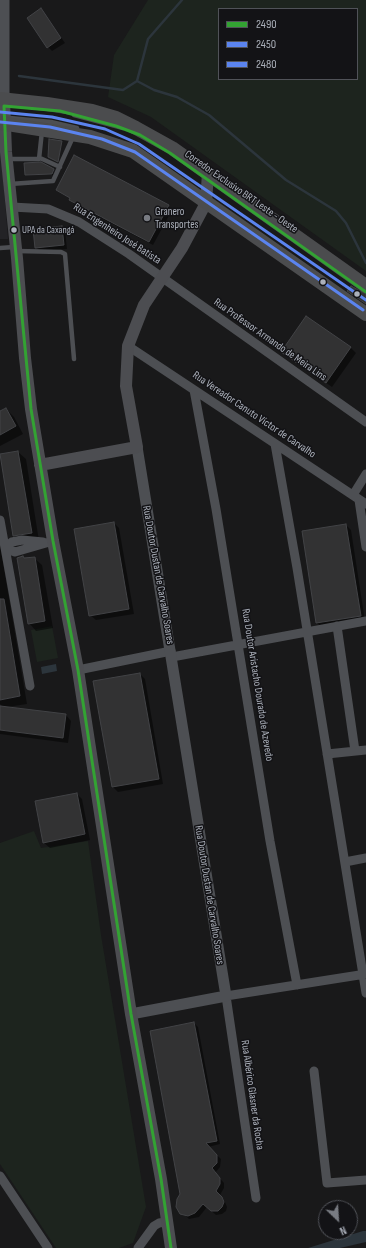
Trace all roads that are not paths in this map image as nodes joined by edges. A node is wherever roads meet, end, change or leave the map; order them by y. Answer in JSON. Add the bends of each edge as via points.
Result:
{"nodes":[{"id":1,"x":4,"y":0,"type":"edge"},
{"id":2,"x":2,"y":112,"type":"edge"},
{"id":3,"x":42,"y":129,"type":"junction"},
{"id":4,"x":74,"y":134,"type":"junction"},
{"id":5,"x":4,"y":154,"type":"edge"},
{"id":6,"x":40,"y":158,"type":"junction"},
{"id":7,"x":60,"y":166,"type":"junction"},
{"id":8,"x":208,"y":176,"type":"junction"},
{"id":9,"x":10,"y":184,"type":"junction"},
{"id":10,"x":207,"y":199,"type":"junction"},
{"id":11,"x":12,"y":207,"type":"junction"},
{"id":12,"x":0,"y":248,"type":"edge"},
{"id":13,"x":16,"y":249,"type":"junction"},
{"id":14,"x":161,"y":277,"type":"junction"},
{"id":15,"x":366,"y":286,"type":"edge"},
{"id":16,"x":366,"y":292,"type":"edge"},
{"id":17,"x":366,"y":306,"type":"edge"},
{"id":18,"x":366,"y":314,"type":"edge"},
{"id":19,"x":128,"y":346,"type":"junction"},
{"id":20,"x":74,"y":359,"type":"dead end"},
{"id":21,"x":194,"y":390,"type":"junction"},
{"id":22,"x":366,"y":422,"type":"edge"},
{"id":23,"x":275,"y":444,"type":"junction"},
{"id":24,"x":137,"y":447,"type":"junction"},
{"id":25,"x":40,"y":465,"type":"junction"},
{"id":26,"x":366,"y":474,"type":"edge"},
{"id":27,"x":359,"y":500,"type":"edge"},
{"id":28,"x":0,"y":520,"type":"edge"},
{"id":29,"x":48,"y":542,"type":"junction"},
{"id":30,"x":366,"y":547,"type":"edge"},
{"id":31,"x":5,"y":548,"type":"junction"},
{"id":32,"x":366,"y":621,"type":"edge"},
{"id":33,"x":337,"y":626,"type":"junction"},
{"id":34,"x":308,"y":632,"type":"junction"},
{"id":35,"x":238,"y":646,"type":"junction"},
{"id":36,"x":171,"y":654,"type":"junction"},
{"id":37,"x":78,"y":670,"type":"junction"},
{"id":38,"x":30,"y":686,"type":"dead end"},
{"id":39,"x":366,"y":750,"type":"edge"},
{"id":40,"x":355,"y":751,"type":"junction"},
{"id":41,"x":327,"y":754,"type":"junction"},
{"id":42,"x":366,"y":858,"type":"edge"},
{"id":43,"x":345,"y":862,"type":"junction"},
{"id":44,"x":365,"y":974,"type":"edge"},
{"id":45,"x":297,"y":985,"type":"junction"},
{"id":46,"x":366,"y":993,"type":"edge"},
{"id":47,"x":226,"y":996,"type":"junction"},
{"id":48,"x":131,"y":1014,"type":"junction"},
{"id":49,"x":314,"y":1071,"type":"dead end"},
{"id":50,"x":0,"y":1176,"type":"edge"},
{"id":51,"x":366,"y":1180,"type":"edge"},
{"id":52,"x":256,"y":1198,"type":"dead end"},
{"id":53,"x":166,"y":1222,"type":"junction"},
{"id":54,"x":48,"y":1248,"type":"edge"},
{"id":55,"x":138,"y":1248,"type":"edge"},
{"id":56,"x":171,"y":1248,"type":"edge"}],
"edges":[{"from":1,"to":2,"type":"street"},
{"from":2,"to":3,"type":"main road"},
{"from":2,"to":5,"type":"main road"},
{"from":2,"to":8,"type":"main road","via":[[73,108],[116,118],[172,148]]},
{"from":2,"to":10,"type":"lane","name":"Corredor Exclusivo BRT Leste - Oeste","via":[[104,134],[136,148]]},
{"from":3,"to":4,"type":"main road"},
{"from":3,"to":6,"type":"lane"},
{"from":4,"to":7,"type":"lane"},
{"from":4,"to":10,"type":"main road","via":[[90,136],[133,151]]},
{"from":5,"to":6,"type":"lane"},
{"from":5,"to":9,"type":"main road"},
{"from":6,"to":7,"type":"lane"},
{"from":7,"to":9,"type":"lane","via":[[52,182]]},
{"from":8,"to":10,"type":"main road","name":"Rua Doutor Dustan de Carvalho Soares"},
{"from":8,"to":15,"type":"main road"},
{"from":8,"to":16,"type":"lane","name":"Corredor Exclusivo BRT Leste - Oeste"},
{"from":9,"to":11,"type":"main road"},
{"from":10,"to":14,"type":"main road","name":"Rua Doutor Dustan de Carvalho Soares","via":[[182,248]]},
{"from":10,"to":17,"type":"lane","name":"Corredor Exclusivo BRT Leste - Oeste"},
{"from":10,"to":18,"type":"main road"},
{"from":11,"to":13,"type":"main road"},
{"from":11,"to":14,"type":"street","name":"Rua Engenheiro José Batista","via":[[48,209],[64,214],[130,254]]},
{"from":12,"to":13,"type":"lane"},
{"from":13,"to":20,"type":"lane","via":[[65,254]]},
{"from":13,"to":25,"type":"main road","via":[[25,358]]},
{"from":14,"to":19,"type":"main road","name":"Rua Doutor Dustan de Carvalho Soares","via":[[144,305]]},
{"from":14,"to":22,"type":"street","name":"Rua Professor Armando de Meira Lins"},
{"from":19,"to":21,"type":"street","name":"Rua Vereador Canuto Víctor de Carvalho"},
{"from":19,"to":24,"type":"main road","name":"Rua Doutor Dustan de Carvalho Soares","via":[[126,386]]},
{"from":21,"to":23,"type":"street","name":"Rua Vereador Canuto Víctor de Carvalho"},
{"from":21,"to":35,"type":"street","name":"Rua Doutor Aristacho Dourado de Azevedo"},
{"from":23,"to":27,"type":"street","name":"Rua Vereador Canuto Víctor de Carvalho"},
{"from":23,"to":34,"type":"street"},
{"from":24,"to":25,"type":"main road"},
{"from":24,"to":36,"type":"street","name":"Rua Doutor Dustan de Carvalho Soares"},
{"from":25,"to":29,"type":"main road"},
{"from":26,"to":27,"type":"street"},
{"from":27,"to":30,"type":"street"},
{"from":28,"to":31,"type":"street"},
{"from":29,"to":31,"type":"street","via":[[15,552]]},
{"from":29,"to":37,"type":"main road"},
{"from":31,"to":38,"type":"street"},
{"from":32,"to":33,"type":"street"},
{"from":33,"to":34,"type":"street"},
{"from":33,"to":40,"type":"street"},
{"from":34,"to":35,"type":"street"},
{"from":34,"to":41,"type":"street"},
{"from":35,"to":36,"type":"street"},
{"from":35,"to":45,"type":"street","name":"Rua Doutor Aristacho Dourado de Azevedo"},
{"from":36,"to":37,"type":"street"},
{"from":36,"to":47,"type":"street","name":"Rua Doutor Dustan de Carvalho Soares"},
{"from":37,"to":48,"type":"main road"},
{"from":39,"to":40,"type":"street"},
{"from":40,"to":41,"type":"street"},
{"from":41,"to":43,"type":"street"},
{"from":42,"to":43,"type":"street"},
{"from":43,"to":44,"type":"street"},
{"from":44,"to":45,"type":"street"},
{"from":44,"to":46,"type":"street"},
{"from":45,"to":47,"type":"street"},
{"from":47,"to":48,"type":"street"},
{"from":47,"to":52,"type":"street","name":"Rua Albérico Glasner da Rocha"},
{"from":48,"to":53,"type":"main road"},
{"from":49,"to":51,"type":"street","via":[[327,1183]]},
{"from":50,"to":54,"type":"street"},
{"from":53,"to":55,"type":"street","via":[[154,1226]]},
{"from":53,"to":56,"type":"main road"}]}
